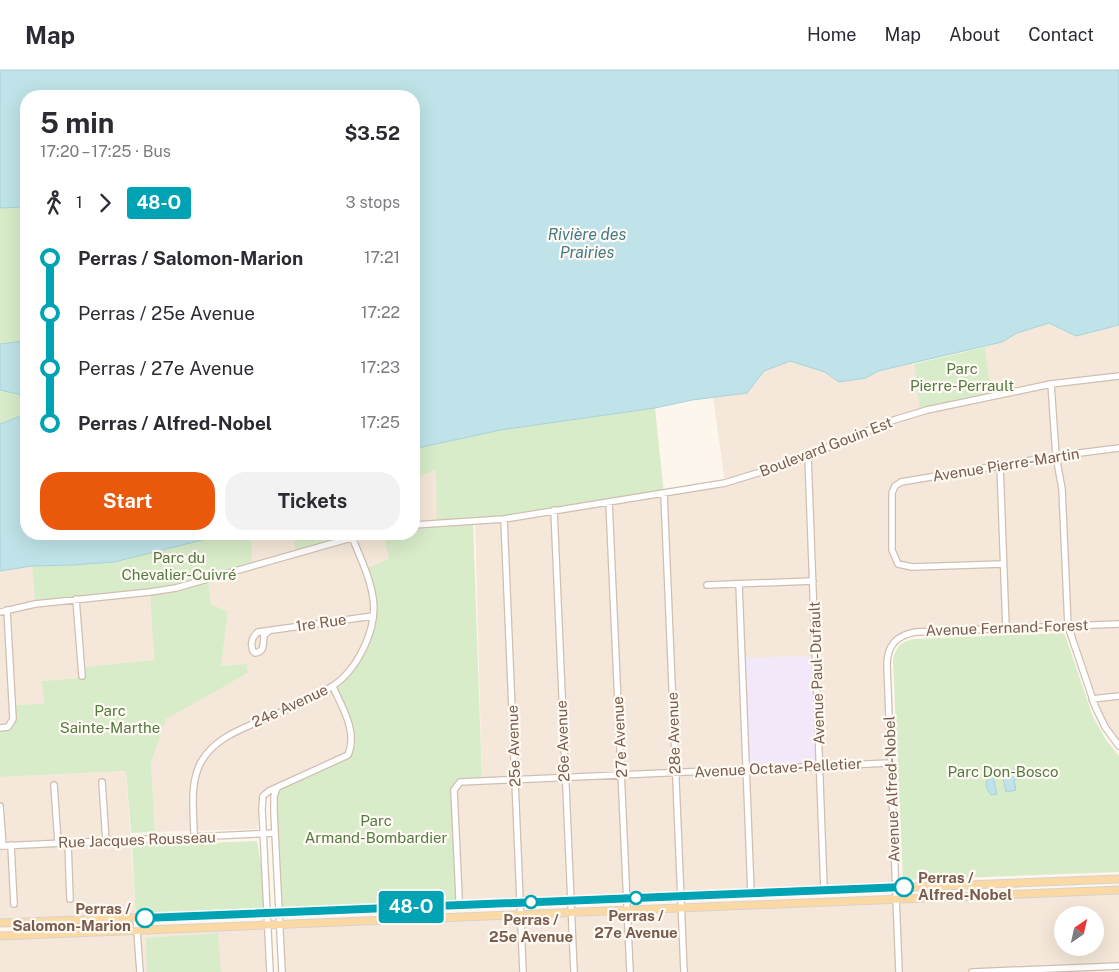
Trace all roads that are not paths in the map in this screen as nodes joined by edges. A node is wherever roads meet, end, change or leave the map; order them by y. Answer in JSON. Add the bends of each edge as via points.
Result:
{"nodes":[{"id":1,"x":1119,"y":376,"type":"edge"},
{"id":2,"x":1051,"y":384,"type":"junction"},
{"id":3,"x":1119,"y":448,"type":"edge"},
{"id":4,"x":808,"y":456,"type":"junction"},
{"id":5,"x":1056,"y":456,"type":"junction"},
{"id":6,"x":1000,"y":466,"type":"junction"},
{"id":7,"x":664,"y":494,"type":"junction"},
{"id":8,"x":609,"y":502,"type":"junction"},
{"id":9,"x":554,"y":510,"type":"junction"},
{"id":10,"x":504,"y":519,"type":"junction"},
{"id":11,"x":420,"y":525,"type":"edge"},
{"id":12,"x":342,"y":540,"type":"edge"},
{"id":13,"x":353,"y":540,"type":"edge"},
{"id":14,"x":1003,"y":564,"type":"junction"},
{"id":15,"x":813,"y":581,"type":"junction"},
{"id":16,"x":739,"y":584,"type":"junction"},
{"id":17,"x":707,"y":585,"type":"dead end"},
{"id":18,"x":76,"y":599,"type":"junction"},
{"id":19,"x":7,"y":610,"type":"junction"},
{"id":20,"x":0,"y":612,"type":"edge"},
{"id":21,"x":373,"y":616,"type":"junction"},
{"id":22,"x":1119,"y":624,"type":"edge"},
{"id":23,"x":1068,"y":626,"type":"junction"},
{"id":24,"x":1006,"y":629,"type":"junction"},
{"id":25,"x":268,"y":631,"type":"dead end"},
{"id":26,"x":896,"y":639,"type":"joint"},
{"id":27,"x":82,"y":676,"type":"dead end"},
{"id":28,"x":333,"y":687,"type":"junction"},
{"id":29,"x":1119,"y":696,"type":"edge"},
{"id":30,"x":1092,"y":699,"type":"junction"},
{"id":31,"x":2,"y":728,"type":"edge"},
{"id":32,"x":1119,"y":746,"type":"edge"},
{"id":33,"x":890,"y":763,"type":"junction"},
{"id":34,"x":820,"y":765,"type":"junction"},
{"id":35,"x":747,"y":770,"type":"junction"},
{"id":36,"x":675,"y":773,"type":"junction"},
{"id":37,"x":622,"y":775,"type":"junction"},
{"id":38,"x":565,"y":778,"type":"junction"},
{"id":39,"x":515,"y":779,"type":"junction"},
{"id":40,"x":102,"y":782,"type":"dead end"},
{"id":41,"x":54,"y":784,"type":"dead end"},
{"id":42,"x":277,"y":788,"type":"junction"},
{"id":43,"x":0,"y":806,"type":"edge"},
{"id":44,"x":263,"y":834,"type":"junction"},
{"id":45,"x":275,"y":834,"type":"junction"},
{"id":46,"x":194,"y":837,"type":"junction"},
{"id":47,"x":106,"y":841,"type":"junction"},
{"id":48,"x":68,"y":842,"type":"junction"},
{"id":49,"x":58,"y":843,"type":"junction"},
{"id":50,"x":11,"y":845,"type":"junction"},
{"id":51,"x":2,"y":846,"type":"edge"},
{"id":52,"x":1119,"y":879,"type":"edge"},
{"id":53,"x":895,"y":887,"type":"junction"},
{"id":54,"x":824,"y":890,"type":"junction"},
{"id":55,"x":1119,"y":890,"type":"edge"},
{"id":56,"x":751,"y":892,"type":"junction"},
{"id":57,"x":680,"y":896,"type":"junction"},
{"id":58,"x":70,"y":898,"type":"dead end"},
{"id":59,"x":627,"y":898,"type":"junction"},
{"id":60,"x":571,"y":900,"type":"junction"},
{"id":61,"x":896,"y":900,"type":"junction"},
{"id":62,"x":520,"y":903,"type":"junction"},
{"id":63,"x":14,"y":904,"type":"dead end"},
{"id":64,"x":458,"y":905,"type":"junction"},
{"id":65,"x":681,"y":908,"type":"junction"},
{"id":66,"x":628,"y":910,"type":"junction"},
{"id":67,"x":280,"y":912,"type":"junction"},
{"id":68,"x":267,"y":913,"type":"junction"},
{"id":69,"x":571,"y":913,"type":"junction"},
{"id":70,"x":521,"y":914,"type":"junction"},
{"id":71,"x":136,"y":918,"type":"junction"},
{"id":72,"x":0,"y":923,"type":"edge"},
{"id":73,"x":280,"y":924,"type":"junction"},
{"id":74,"x":268,"y":925,"type":"junction"},
{"id":75,"x":138,"y":930,"type":"junction"},
{"id":76,"x":0,"y":936,"type":"edge"},
{"id":77,"x":1119,"y":966,"type":"edge"},
{"id":78,"x":1095,"y":970,"type":"edge"},
{"id":79,"x":1031,"y":971,"type":"edge"},
{"id":80,"x":140,"y":972,"type":"edge"},
{"id":81,"x":270,"y":972,"type":"edge"},
{"id":82,"x":282,"y":972,"type":"edge"},
{"id":83,"x":523,"y":972,"type":"edge"},
{"id":84,"x":574,"y":972,"type":"edge"},
{"id":85,"x":630,"y":972,"type":"edge"},
{"id":86,"x":684,"y":972,"type":"edge"},
{"id":87,"x":899,"y":972,"type":"edge"},
{"id":88,"x":972,"y":972,"type":"edge"}],
"edges":[{"from":1,"to":2,"type":"street","name":"Boulevard Gouin Est"},
{"from":2,"to":4,"type":"street","name":"Boulevard Gouin Est","via":[[927,410],[894,420]]},
{"from":2,"to":5,"type":"street"},
{"from":3,"to":5,"type":"street","name":"Avenue Pierre-Martin"},
{"from":4,"to":7,"type":"street","name":"Boulevard Gouin Est","via":[[739,479]]},
{"from":4,"to":15,"type":"street","name":"Avenue Paul-Dufault"},
{"from":5,"to":6,"type":"street","name":"Avenue Pierre-Martin"},
{"from":5,"to":23,"type":"street","via":[[1062,488]]},
{"from":6,"to":14,"type":"street"},
{"from":6,"to":14,"type":"street","name":"Avenue Pierre-Martin","via":[[901,482],[895,486],[892,493],[892,550],[898,564],[912,567]]},
{"from":7,"to":8,"type":"street","name":"Boulevard Gouin Est"},
{"from":7,"to":36,"type":"street","name":"28e Avenue"},
{"from":8,"to":9,"type":"street","name":"Boulevard Gouin Est"},
{"from":8,"to":37,"type":"street","name":"27e Avenue"},
{"from":9,"to":10,"type":"street","name":"Boulevard Gouin Est"},
{"from":9,"to":38,"type":"street","name":"26e Avenue"},
{"from":10,"to":11,"type":"street","name":"Boulevard Gouin Est"},
{"from":10,"to":39,"type":"street","name":"25e Avenue"},
{"from":12,"to":18,"type":"street","via":[[176,588]]},
{"from":13,"to":21,"type":"street","name":"24e Avenue","via":[[370,586]]},
{"from":14,"to":24,"type":"street"},
{"from":15,"to":16,"type":"street"},
{"from":15,"to":34,"type":"street","name":"Avenue Paul-Dufault"},
{"from":16,"to":17,"type":"street"},
{"from":16,"to":35,"type":"street"},
{"from":18,"to":19,"type":"street"},
{"from":18,"to":27,"type":"street"},
{"from":19,"to":20,"type":"street"},
{"from":19,"to":31,"type":"street","via":[[13,719],[11,725]]},
{"from":21,"to":25,"type":"street","name":"1re Rue"},
{"from":21,"to":28,"type":"street","name":"24e Avenue","via":[[367,642],[356,663]]},
{"from":22,"to":23,"type":"street","name":"Avenue Fernand-Forest"},
{"from":23,"to":24,"type":"street","name":"Avenue Fernand-Forest"},
{"from":23,"to":30,"type":"street"},
{"from":24,"to":26,"type":"street","name":"Avenue Fernand-Forest","via":[[916,632]]},
{"from":26,"to":33,"type":"street","name":"Avenue Alfred-Nobel","via":[[888,650],[887,658]]},
{"from":28,"to":42,"type":"street","via":[[350,725],[350,752]]},
{"from":28,"to":46,"type":"street","name":"24e Avenue","via":[[230,735],[209,751],[194,783]]},
{"from":29,"to":30,"type":"street"},
{"from":30,"to":32,"type":"street","via":[[1105,727]]},
{"from":33,"to":34,"type":"street","name":"Avenue Octave-Pelletier"},
{"from":33,"to":53,"type":"street","name":"Avenue Alfred-Nobel"},
{"from":34,"to":35,"type":"street","name":"Avenue Octave-Pelletier"},
{"from":34,"to":54,"type":"street","name":"Avenue Paul-Dufault"},
{"from":35,"to":36,"type":"street","name":"Avenue Octave-Pelletier"},
{"from":35,"to":56,"type":"street"},
{"from":36,"to":37,"type":"street","name":"Avenue Octave-Pelletier"},
{"from":36,"to":57,"type":"street","name":"28e Avenue"},
{"from":37,"to":38,"type":"street","name":"Avenue Octave-Pelletier"},
{"from":37,"to":59,"type":"street","name":"27e Avenue"},
{"from":38,"to":39,"type":"street","name":"Avenue Octave-Pelletier"},
{"from":38,"to":60,"type":"street","name":"26e Avenue"},
{"from":39,"to":62,"type":"street","name":"25e Avenue"},
{"from":39,"to":64,"type":"street","name":"Avenue Octave-Pelletier","via":[[463,781],[454,790]]},
{"from":40,"to":47,"type":"street"},
{"from":41,"to":49,"type":"street"},
{"from":42,"to":44,"type":"street","via":[[263,796]]},
{"from":42,"to":45,"type":"street"},
{"from":43,"to":51,"type":"street"},
{"from":44,"to":45,"type":"street","name":"Rue Jacques Rousseau"},
{"from":44,"to":46,"type":"street","name":"Rue Jacques Rousseau"},
{"from":44,"to":68,"type":"street"},
{"from":45,"to":67,"type":"street"},
{"from":46,"to":47,"type":"street","name":"Rue Jacques Rousseau"},
{"from":47,"to":48,"type":"street","name":"Rue Jacques Rousseau"},
{"from":48,"to":49,"type":"street","name":"Rue Jacques Rousseau"},
{"from":48,"to":58,"type":"street"},
{"from":49,"to":50,"type":"street","name":"Rue Jacques Rousseau"},
{"from":50,"to":51,"type":"street","name":"Rue Jacques Rousseau"},
{"from":50,"to":63,"type":"street"},
{"from":52,"to":53,"type":"main road"},
{"from":53,"to":54,"type":"main road"},
{"from":53,"to":61,"type":"street","name":"Avenue Alfred-Nobel"},
{"from":54,"to":56,"type":"main road"},
{"from":55,"to":61,"type":"main road"},
{"from":56,"to":57,"type":"main road"},
{"from":57,"to":59,"type":"main road"},
{"from":57,"to":65,"type":"street","name":"28e Avenue"},
{"from":59,"to":60,"type":"main road"},
{"from":59,"to":66,"type":"street","name":"27e Avenue"},
{"from":60,"to":62,"type":"main road"},
{"from":60,"to":69,"type":"street","name":"26e Avenue"},
{"from":61,"to":65,"type":"main road"},
{"from":61,"to":87,"type":"street","name":"Avenue Alfred-Nobel"},
{"from":62,"to":64,"type":"main road"},
{"from":62,"to":70,"type":"street","name":"25e Avenue"},
{"from":64,"to":67,"type":"main road"},
{"from":65,"to":66,"type":"main road"},
{"from":65,"to":86,"type":"street","name":"28e Avenue"},
{"from":66,"to":69,"type":"main road"},
{"from":66,"to":85,"type":"street","name":"27e Avenue"},
{"from":67,"to":68,"type":"main road"},
{"from":67,"to":73,"type":"street"},
{"from":68,"to":71,"type":"main road"},
{"from":68,"to":74,"type":"street"},
{"from":69,"to":70,"type":"main road"},
{"from":69,"to":84,"type":"street","name":"26e Avenue"},
{"from":70,"to":73,"type":"main road"},
{"from":70,"to":83,"type":"street","name":"25e Avenue"},
{"from":71,"to":72,"type":"main road"},
{"from":71,"to":75,"type":"street"},
{"from":73,"to":74,"type":"main road"},
{"from":73,"to":82,"type":"street"},
{"from":74,"to":75,"type":"main road"},
{"from":74,"to":81,"type":"street"},
{"from":75,"to":76,"type":"main road"},
{"from":75,"to":80,"type":"street"},
{"from":77,"to":78,"type":"street"},
{"from":78,"to":79,"type":"street"},
{"from":79,"to":88,"type":"street"}]}
